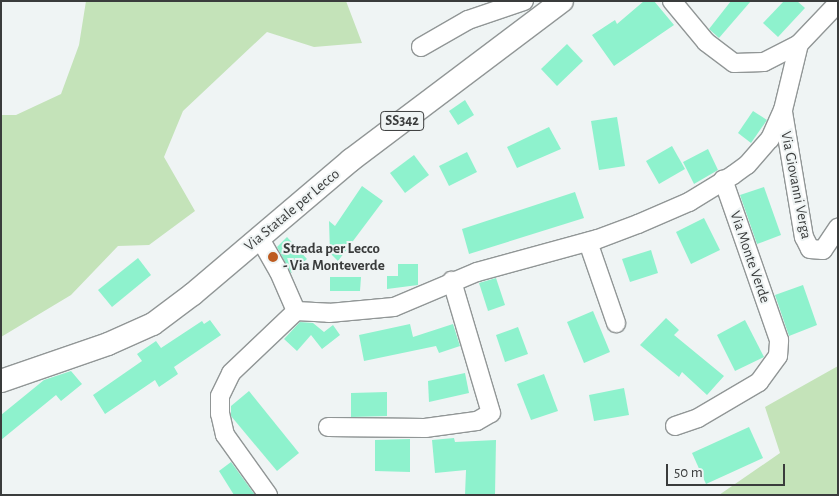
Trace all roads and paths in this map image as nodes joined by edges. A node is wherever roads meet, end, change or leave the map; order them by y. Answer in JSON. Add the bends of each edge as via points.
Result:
{"nodes":[{"id":1,"x":524,"y":1,"type":"edge"},
{"id":2,"x":562,"y":1,"type":"edge"},
{"id":3,"x":672,"y":1,"type":"edge"},
{"id":4,"x":838,"y":3,"type":"edge"},
{"id":5,"x":799,"y":44,"type":"junction"},
{"id":6,"x":421,"y":47,"type":"dead end"},
{"id":7,"x":783,"y":110,"type":"junction"},
{"id":8,"x":723,"y":179,"type":"junction"},
{"id":9,"x":838,"y":228,"type":"edge"},
{"id":10,"x":259,"y":237,"type":"junction"},
{"id":11,"x":588,"y":242,"type":"junction"},
{"id":12,"x":452,"y":281,"type":"junction"},
{"id":13,"x":296,"y":311,"type":"junction"},
{"id":14,"x":616,"y":323,"type":"dead end"},
{"id":15,"x":1,"y":381,"type":"edge"},
{"id":16,"x":675,"y":426,"type":"dead end"},
{"id":17,"x":328,"y":427,"type":"dead end"},
{"id":18,"x":268,"y":495,"type":"edge"}],
"edges":[{"from":1,"to":6,"type":"street","via":[[468,20]]},
{"from":2,"to":10,"type":"main road","name":"Via Statale per Lecco","number":"SS342","via":[[351,160]]},
{"from":3,"to":5,"type":"street","via":[[706,42],[734,63],[764,62]]},
{"from":4,"to":5,"type":"street"},
{"from":5,"to":7,"type":"street"},
{"from":7,"to":8,"type":"street","via":[[770,140],[748,165]]},
{"from":7,"to":9,"type":"street","name":"Via Giovanni Verga","via":[[804,237],[810,249],[823,250]]},
{"from":8,"to":11,"type":"street","via":[[689,202]]},
{"from":8,"to":16,"type":"street","name":"Via Monte Verde","via":[[779,340],[778,356],[759,382],[698,418]]},
{"from":10,"to":13,"type":"street"},
{"from":10,"to":15,"type":"main road","name":"Via Statale per Lecco","number":"SS342","via":[[194,294],[153,324],[108,344]]},
{"from":11,"to":12,"type":"street","via":[[547,250]]},
{"from":11,"to":14,"type":"street"},
{"from":12,"to":13,"type":"street","via":[[394,307],[329,313]]},
{"from":12,"to":17,"type":"street","via":[[492,409],[489,416],[476,421],[425,428]]},
{"from":13,"to":18,"type":"street","via":[[236,367],[220,396],[225,434]]}]}
